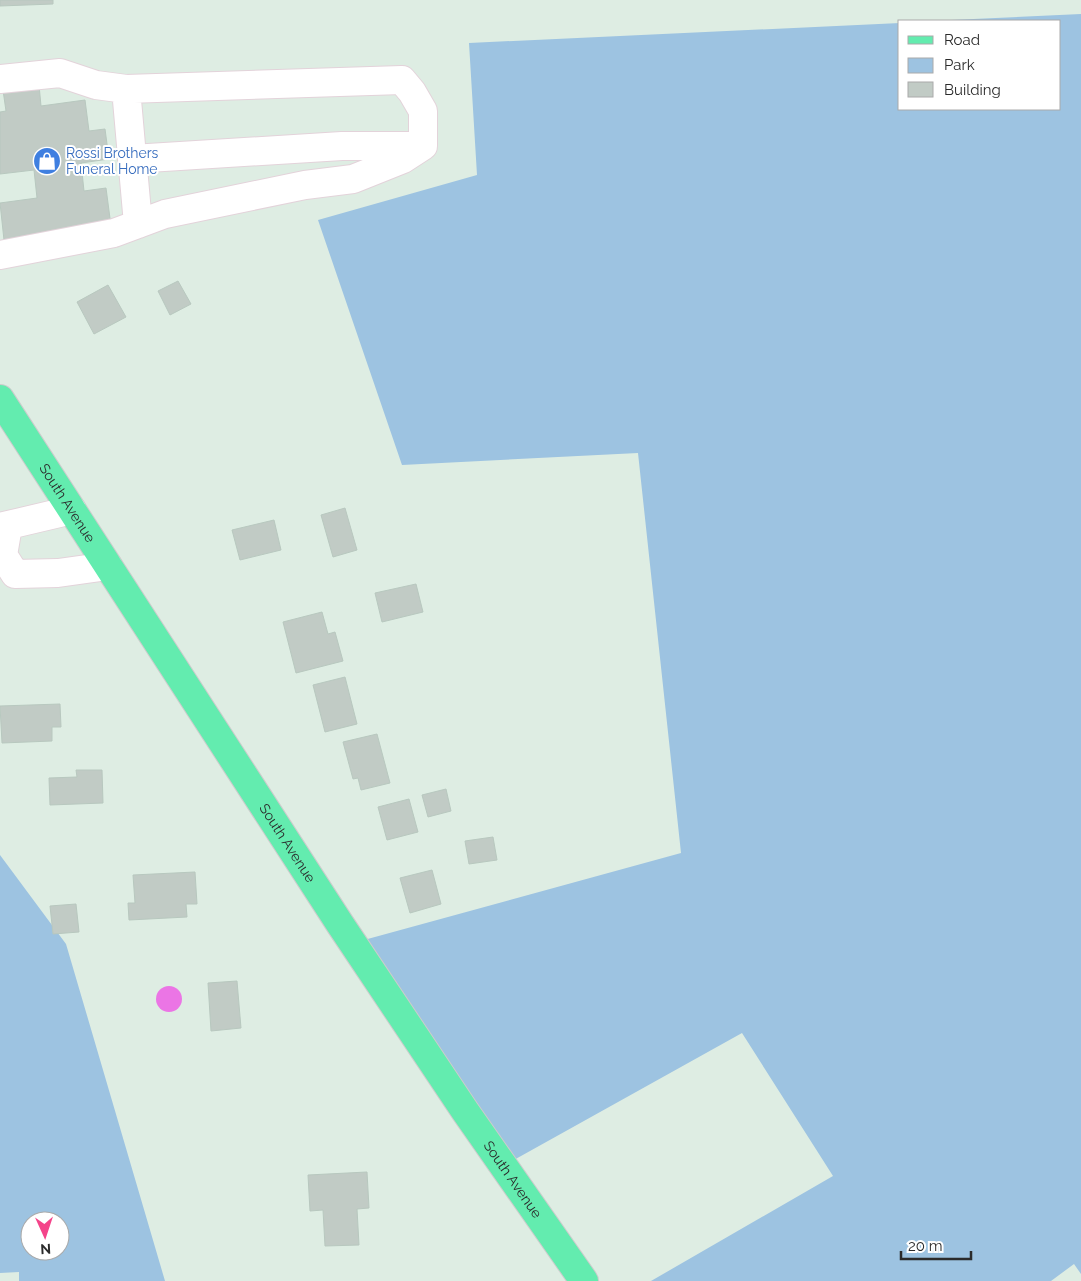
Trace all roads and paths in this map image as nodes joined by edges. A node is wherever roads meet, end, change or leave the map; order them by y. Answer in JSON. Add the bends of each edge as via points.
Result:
{"nodes":[{"id":1,"x":0,"y":79,"type":"edge"},
{"id":2,"x":126,"y":89,"type":"junction"},
{"id":3,"x":423,"y":146,"type":"junction"},
{"id":4,"x":132,"y":159,"type":"junction"},
{"id":5,"x":138,"y":224,"type":"junction"},
{"id":6,"x":0,"y":255,"type":"edge"},
{"id":7,"x":0,"y":399,"type":"edge"},
{"id":8,"x":72,"y":510,"type":"junction"},
{"id":9,"x":4,"y":526,"type":"edge"},
{"id":10,"x":108,"y":566,"type":"junction"},
{"id":11,"x":584,"y":1281,"type":"edge"}],
"edges":[{"from":1,"to":2,"type":"lane","via":[[60,73],[96,86]]},
{"from":2,"to":3,"type":"lane","via":[[402,80],[423,110]]},
{"from":2,"to":4,"type":"lane"},
{"from":3,"to":4,"type":"lane","via":[[342,146]]},
{"from":3,"to":5,"type":"lane","via":[[403,159],[353,179],[305,185],[174,212]]},
{"from":4,"to":5,"type":"lane"},
{"from":5,"to":6,"type":"lane","via":[[114,233]]},
{"from":7,"to":8,"type":"main road","name":"South Avenue"},
{"from":8,"to":9,"type":"lane"},
{"from":8,"to":10,"type":"main road","name":"South Avenue"},
{"from":9,"to":10,"type":"lane","via":[[3,555],[15,574],[58,573]]},
{"from":10,"to":11,"type":"main road","name":"South Avenue","via":[[465,1112]]}]}
